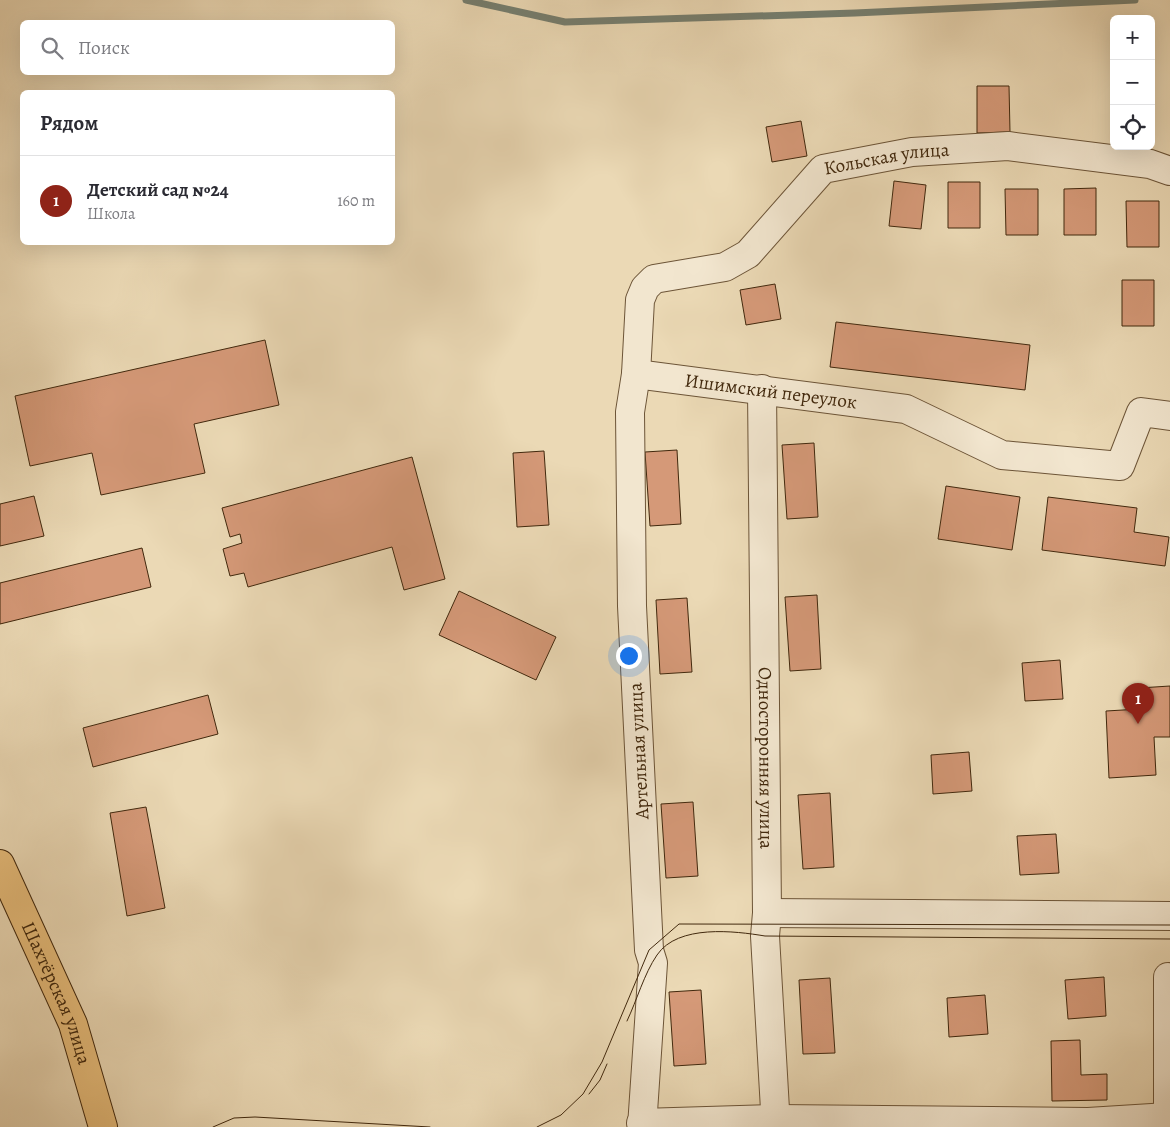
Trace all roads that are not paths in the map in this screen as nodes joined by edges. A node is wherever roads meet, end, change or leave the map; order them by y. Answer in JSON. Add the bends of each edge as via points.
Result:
{"nodes":[{"id":1,"x":1170,"y":171,"type":"edge"},
{"id":2,"x":636,"y":374,"type":"junction"},
{"id":3,"x":762,"y":389,"type":"junction"},
{"id":4,"x":1170,"y":416,"type":"edge"},
{"id":5,"x":0,"y":864,"type":"edge"},
{"id":6,"x":767,"y":913,"type":"junction"},
{"id":7,"x":1170,"y":916,"type":"edge"},
{"id":8,"x":1168,"y":977,"type":"dead end"},
{"id":9,"x":1168,"y":1122,"type":"edge"},
{"id":10,"x":776,"y":1123,"type":"edge"},
{"id":11,"x":642,"y":1125,"type":"edge"},
{"id":12,"x":103,"y":1127,"type":"edge"}],
"edges":[{"from":1,"to":2,"type":"street","name":"Кольская улица","via":[[1150,164],[1008,146],[912,152],[823,170],[748,254],[725,267],[654,280],[645,288],[640,300]]},
{"from":2,"to":3,"type":"street","name":"Ишимский переулок"},
{"from":2,"to":11,"type":"street","name":"Артельная улица","via":[[630,412],[632,606],[649,950],[653,962]]},
{"from":3,"to":4,"type":"street","name":"Ишимский переулок","via":[[906,408],[1002,456],[1120,466],[1141,412]]},
{"from":3,"to":6,"type":"street","name":"Односторонняя улица"},
{"from":5,"to":12,"type":"main road","name":"Шахтёрская улица","via":[[73,1024]]},
{"from":6,"to":7,"type":"street"},
{"from":6,"to":10,"type":"street","name":"Односторонняя улица","via":[[765,936]]},
{"from":8,"to":9,"type":"street"},
{"from":9,"to":10,"type":"street"},
{"from":10,"to":11,"type":"street"}]}
